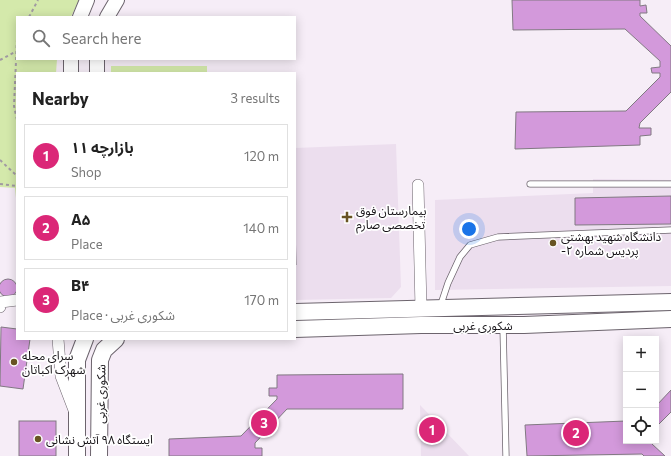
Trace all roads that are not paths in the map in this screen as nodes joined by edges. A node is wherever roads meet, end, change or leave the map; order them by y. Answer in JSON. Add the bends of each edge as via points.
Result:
{"nodes":[{"id":1,"x":87,"y":0,"type":"edge"},
{"id":2,"x":118,"y":0,"type":"edge"},
{"id":3,"x":80,"y":16,"type":"edge"},
{"id":4,"x":108,"y":16,"type":"edge"},
{"id":5,"x":71,"y":60,"type":"edge"},
{"id":6,"x":97,"y":60,"type":"edge"},
{"id":7,"x":71,"y":72,"type":"edge"},
{"id":8,"x":97,"y":72,"type":"edge"},
{"id":9,"x":530,"y":184,"type":"dead end"},
{"id":10,"x":671,"y":184,"type":"edge"},
{"id":11,"x":418,"y":185,"type":"dead end"},
{"id":12,"x":671,"y":230,"type":"edge"},
{"id":13,"x":16,"y":300,"type":"edge"},
{"id":14,"x":671,"y":302,"type":"edge"},
{"id":15,"x":0,"y":307,"type":"edge"},
{"id":16,"x":421,"y":308,"type":"junction"},
{"id":17,"x":440,"y":308,"type":"junction"},
{"id":18,"x":296,"y":312,"type":"edge"},
{"id":19,"x":671,"y":319,"type":"edge"},
{"id":20,"x":421,"y":325,"type":"junction"},
{"id":21,"x":503,"y":325,"type":"junction"},
{"id":22,"x":296,"y":329,"type":"edge"},
{"id":23,"x":58,"y":340,"type":"edge"},
{"id":24,"x":77,"y":340,"type":"edge"},
{"id":25,"x":85,"y":340,"type":"edge"},
{"id":26,"x":115,"y":340,"type":"edge"},
{"id":27,"x":78,"y":360,"type":"junction"},
{"id":28,"x":77,"y":416,"type":"junction"},
{"id":29,"x":77,"y":456,"type":"edge"},
{"id":30,"x":99,"y":456,"type":"edge"},
{"id":31,"x":506,"y":456,"type":"edge"}],
"edges":[{"from":1,"to":3,"type":"street"},
{"from":2,"to":4,"type":"street"},
{"from":5,"to":7,"type":"street"},
{"from":6,"to":8,"type":"street"},
{"from":9,"to":10,"type":"lane"},
{"from":11,"to":16,"type":"street"},
{"from":12,"to":17,"type":"lane","via":[[498,236],[470,245],[460,257]]},
{"from":13,"to":15,"type":"street","via":[[1,302]]},
{"from":14,"to":17,"type":"main road","name":"شکوری غربی"},
{"from":16,"to":17,"type":"main road","name":"شکوری غربی"},
{"from":16,"to":18,"type":"main road","name":"شکوری غربی"},
{"from":16,"to":20,"type":"main road"},
{"from":19,"to":21,"type":"main road","name":"شکوری غربی"},
{"from":20,"to":21,"type":"main road","name":"شکوری غربی"},
{"from":20,"to":22,"type":"main road","name":"شکوری غربی"},
{"from":21,"to":31,"type":"lane"},
{"from":23,"to":28,"type":"street","via":[[61,376]]},
{"from":24,"to":27,"type":"street"},
{"from":25,"to":27,"type":"main road","name":"شکوری غربی"},
{"from":26,"to":30,"type":"main road","name":"شکوری غربی","via":[[104,350],[100,360]]},
{"from":27,"to":28,"type":"main road","name":"شکوری غربی"},
{"from":28,"to":29,"type":"main road","name":"شکوری غربی"}]}
